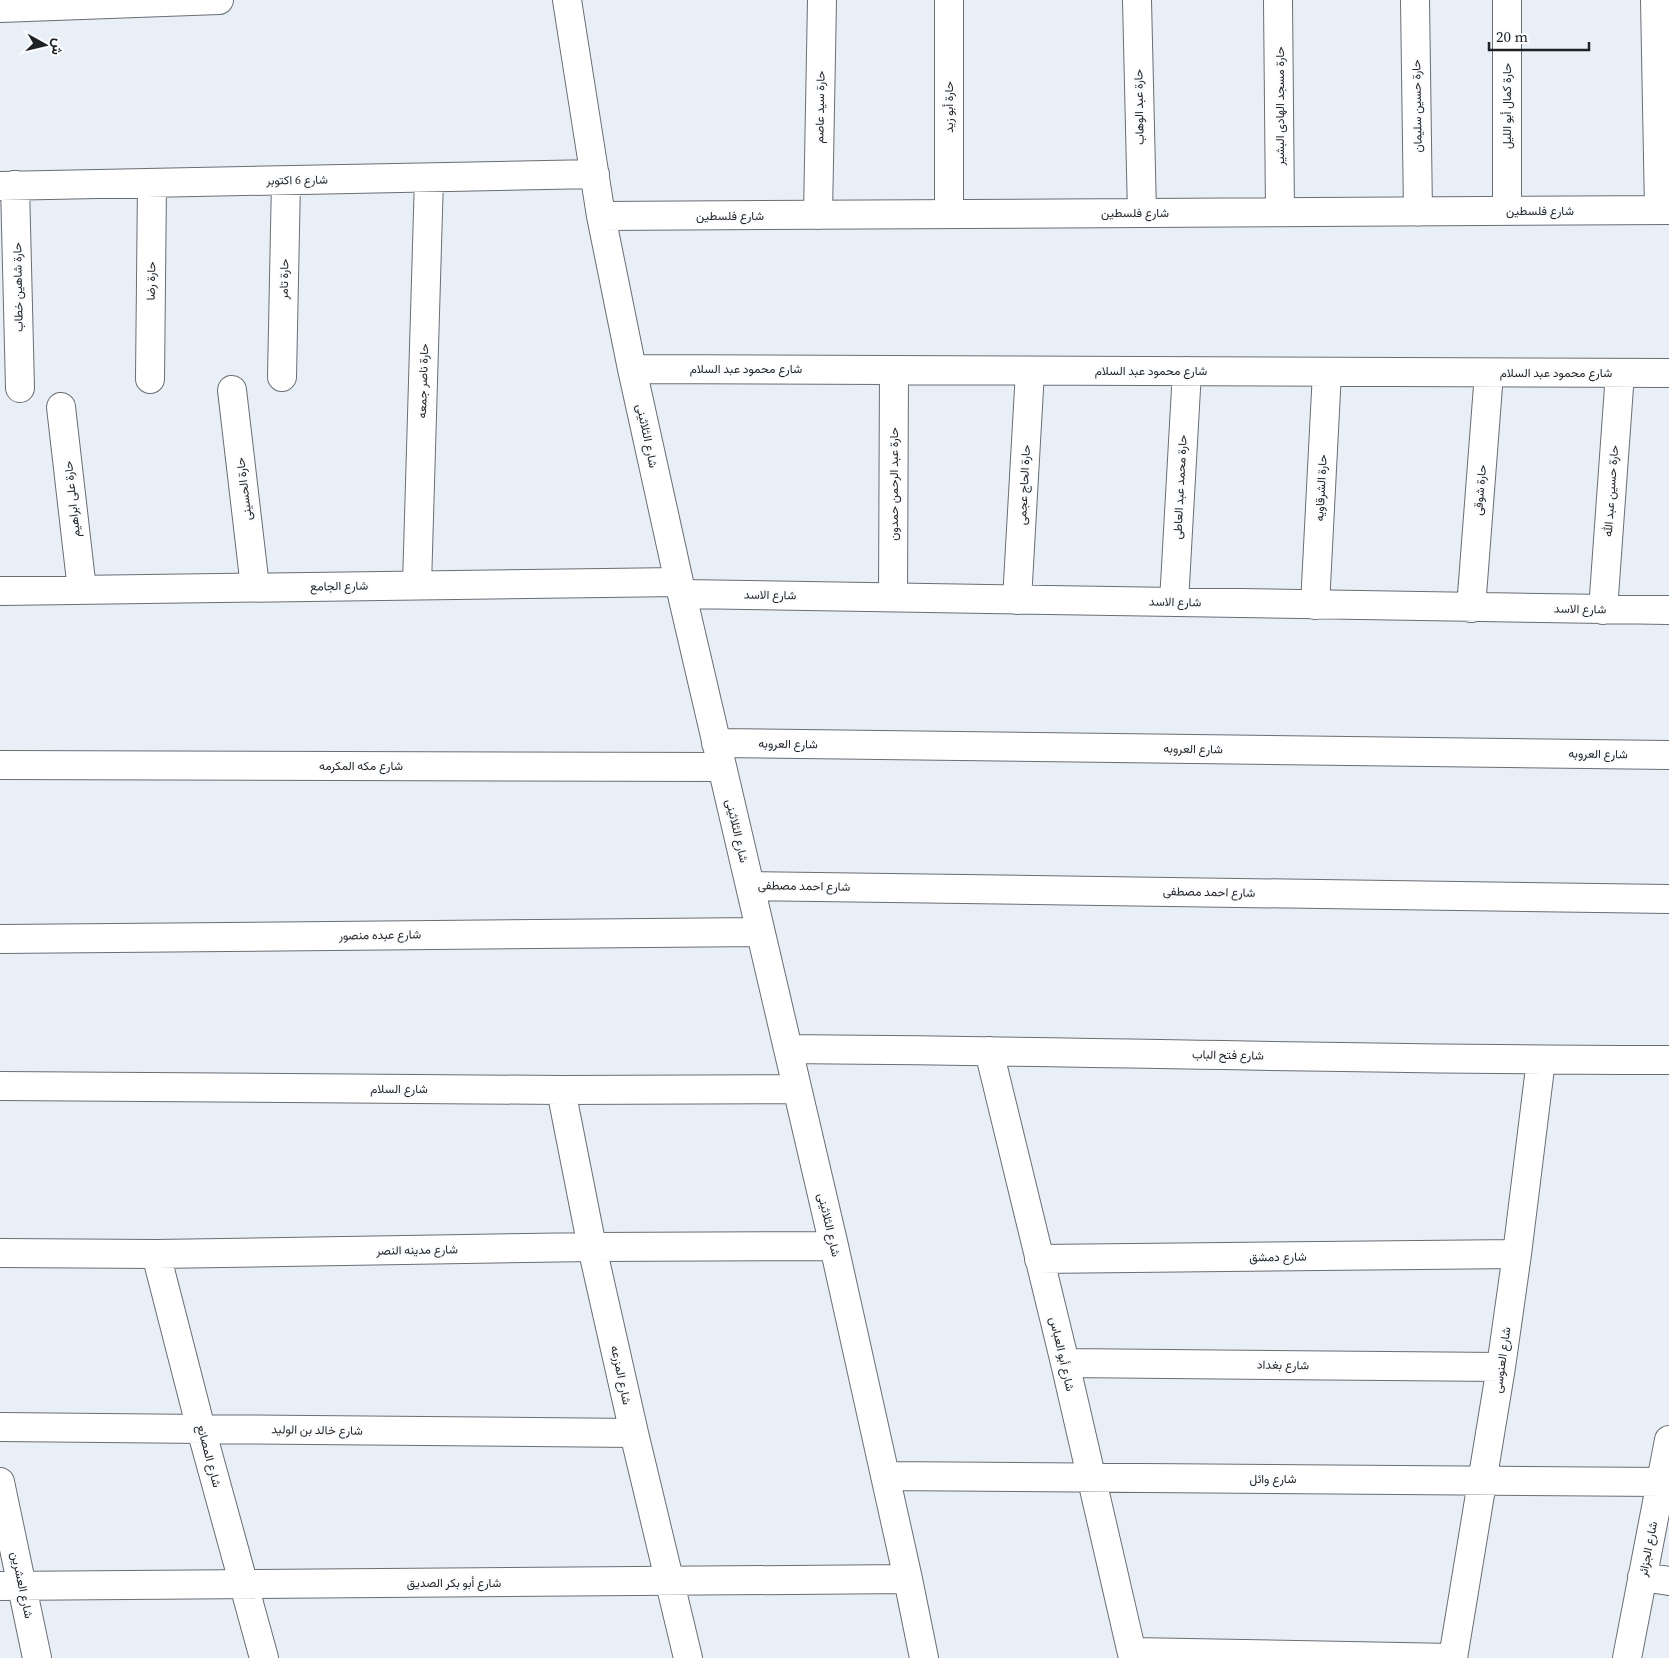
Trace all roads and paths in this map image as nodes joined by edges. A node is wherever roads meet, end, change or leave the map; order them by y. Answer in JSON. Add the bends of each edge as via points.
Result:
{"nodes":[{"id":1,"x":219,"y":0,"type":"edge"},
{"id":2,"x":567,"y":0,"type":"edge"},
{"id":3,"x":822,"y":0,"type":"edge"},
{"id":4,"x":949,"y":0,"type":"edge"},
{"id":5,"x":1137,"y":0,"type":"edge"},
{"id":6,"x":1278,"y":0,"type":"edge"},
{"id":7,"x":1415,"y":0,"type":"edge"},
{"id":8,"x":1507,"y":0,"type":"edge"},
{"id":9,"x":1655,"y":0,"type":"edge"},
{"id":10,"x":0,"y":8,"type":"edge"},
{"id":11,"x":595,"y":174,"type":"junction"},
{"id":12,"x":429,"y":178,"type":"junction"},
{"id":13,"x":286,"y":181,"type":"junction"},
{"id":14,"x":152,"y":183,"type":"junction"},
{"id":15,"x":8,"y":186,"type":"edge"},
{"id":16,"x":1664,"y":210,"type":"edge"},
{"id":17,"x":1507,"y":211,"type":"junction"},
{"id":18,"x":1280,"y":212,"type":"junction"},
{"id":19,"x":1418,"y":212,"type":"junction"},
{"id":20,"x":1142,"y":213,"type":"junction"},
{"id":21,"x":949,"y":214,"type":"junction"},
{"id":22,"x":818,"y":215,"type":"junction"},
{"id":23,"x":602,"y":216,"type":"junction"},
{"id":24,"x":632,"y":369,"type":"junction"},
{"id":25,"x":894,"y":370,"type":"junction"},
{"id":26,"x":1030,"y":371,"type":"junction"},
{"id":27,"x":1186,"y":371,"type":"junction"},
{"id":28,"x":1327,"y":372,"type":"junction"},
{"id":29,"x":1489,"y":373,"type":"junction"},
{"id":30,"x":1620,"y":373,"type":"junction"},
{"id":31,"x":1669,"y":373,"type":"edge"},
{"id":32,"x":282,"y":377,"type":"dead end"},
{"id":33,"x":150,"y":379,"type":"dead end"},
{"id":34,"x":20,"y":388,"type":"dead end"},
{"id":35,"x":232,"y":390,"type":"dead end"},
{"id":36,"x":61,"y":407,"type":"dead end"},
{"id":37,"x":417,"y":585,"type":"junction"},
{"id":38,"x":255,"y":588,"type":"junction"},
{"id":39,"x":680,"y":588,"type":"junction"},
{"id":40,"x":82,"y":590,"type":"junction"},
{"id":41,"x":0,"y":591,"type":"edge"},
{"id":42,"x":893,"y":597,"type":"junction"},
{"id":43,"x":1017,"y":600,"type":"junction"},
{"id":44,"x":1174,"y":602,"type":"junction"},
{"id":45,"x":1315,"y":605,"type":"junction"},
{"id":46,"x":1471,"y":608,"type":"junction"},
{"id":47,"x":1603,"y":610,"type":"junction"},
{"id":48,"x":1669,"y":610,"type":"edge"},
{"id":49,"x":719,"y":755,"type":"junction"},
{"id":50,"x":1669,"y":755,"type":"edge"},
{"id":51,"x":0,"y":765,"type":"edge"},
{"id":52,"x":750,"y":886,"type":"junction"},
{"id":53,"x":1669,"y":899,"type":"edge"},
{"id":54,"x":760,"y":932,"type":"junction"},
{"id":55,"x":0,"y":939,"type":"edge"},
{"id":56,"x":788,"y":1049,"type":"junction"},
{"id":57,"x":989,"y":1051,"type":"junction"},
{"id":58,"x":1541,"y":1060,"type":"junction"},
{"id":59,"x":1669,"y":1060,"type":"edge"},
{"id":60,"x":0,"y":1086,"type":"edge"},
{"id":61,"x":797,"y":1089,"type":"junction"},
{"id":62,"x":561,"y":1090,"type":"junction"},
{"id":63,"x":834,"y":1246,"type":"junction"},
{"id":64,"x":592,"y":1247,"type":"junction"},
{"id":65,"x":0,"y":1253,"type":"edge"},
{"id":66,"x":156,"y":1254,"type":"junction"},
{"id":67,"x":1517,"y":1254,"type":"junction"},
{"id":68,"x":1040,"y":1259,"type":"junction"},
{"id":69,"x":1065,"y":1363,"type":"junction"},
{"id":70,"x":1501,"y":1367,"type":"junction"},
{"id":71,"x":0,"y":1427,"type":"edge"},
{"id":72,"x":201,"y":1429,"type":"junction"},
{"id":73,"x":634,"y":1434,"type":"junction"},
{"id":74,"x":1669,"y":1440,"type":"edge"},
{"id":75,"x":885,"y":1476,"type":"junction"},
{"id":76,"x":1091,"y":1477,"type":"junction"},
{"id":77,"x":1483,"y":1481,"type":"junction"},
{"id":78,"x":0,"y":1482,"type":"edge"},
{"id":79,"x":1661,"y":1482,"type":"junction"},
{"id":80,"x":1642,"y":1577,"type":"junction"},
{"id":81,"x":908,"y":1579,"type":"junction"},
{"id":82,"x":670,"y":1581,"type":"junction"},
{"id":83,"x":1669,"y":1581,"type":"edge"},
{"id":84,"x":244,"y":1584,"type":"junction"},
{"id":85,"x":11,"y":1586,"type":"edge"},
{"id":86,"x":1133,"y":1655,"type":"edge"},
{"id":87,"x":37,"y":1658,"type":"edge"},
{"id":88,"x":264,"y":1658,"type":"edge"},
{"id":89,"x":688,"y":1658,"type":"edge"},
{"id":90,"x":924,"y":1658,"type":"edge"},
{"id":91,"x":1453,"y":1658,"type":"edge"},
{"id":92,"x":1627,"y":1658,"type":"edge"}],
"edges":[{"from":1,"to":10,"type":"street"},
{"from":2,"to":11,"type":"street","name":"شارع الثلاثينى"},
{"from":3,"to":22,"type":"street","name":"حارة سيد عاصم"},
{"from":4,"to":21,"type":"street","name":"حارة أبو زيد"},
{"from":5,"to":20,"type":"street","name":"حارة عبد الوهاب"},
{"from":6,"to":18,"type":"street","name":"حارة مسجد الهادى البشير"},
{"from":7,"to":19,"type":"street","name":"حارة حسين سليمان"},
{"from":8,"to":17,"type":"street","name":"حارة كمال أبو الليل"},
{"from":9,"to":16,"type":"street"},
{"from":11,"to":12,"type":"street","name":"شارع 6 اكتوبر"},
{"from":11,"to":23,"type":"street","name":"شارع الثلاثينى"},
{"from":12,"to":13,"type":"street","name":"شارع 6 اكتوبر"},
{"from":12,"to":37,"type":"street","name":"حارة ناصر جمعه"},
{"from":13,"to":14,"type":"street","name":"شارع 6 اكتوبر"},
{"from":13,"to":32,"type":"street","name":"حارة تامر"},
{"from":14,"to":15,"type":"street","name":"شارع 6 اكتوبر"},
{"from":14,"to":33,"type":"street","name":"حارة رضا"},
{"from":15,"to":34,"type":"street","name":"حارة شاهين خطاب"},
{"from":16,"to":17,"type":"street","name":"شارع فلسطين"},
{"from":17,"to":19,"type":"street","name":"شارع فلسطين"},
{"from":18,"to":19,"type":"street","name":"شارع فلسطين"},
{"from":18,"to":20,"type":"street","name":"شارع فلسطين"},
{"from":20,"to":21,"type":"street","name":"شارع فلسطين"},
{"from":21,"to":22,"type":"street","name":"شارع فلسطين"},
{"from":22,"to":23,"type":"street","name":"شارع فلسطين"},
{"from":23,"to":24,"type":"street","name":"شارع الثلاثينى"},
{"from":24,"to":25,"type":"street","name":"شارع محمود عبد السلام"},
{"from":24,"to":39,"type":"street","name":"شارع الثلاثينى"},
{"from":25,"to":26,"type":"street","name":"شارع محمود عبد السلام"},
{"from":25,"to":42,"type":"street","name":"حارة عبد الرحمن حمدون"},
{"from":26,"to":27,"type":"street","name":"شارع محمود عبد السلام"},
{"from":26,"to":43,"type":"street","name":"حارة الحاج عجمى"},
{"from":27,"to":28,"type":"street","name":"شارع محمود عبد السلام"},
{"from":27,"to":44,"type":"street","name":"حارة محمد عبد العاطى"},
{"from":28,"to":29,"type":"street","name":"شارع محمود عبد السلام"},
{"from":28,"to":45,"type":"street","name":"حارة الشرقاويه"},
{"from":29,"to":30,"type":"street","name":"شارع محمود عبد السلام"},
{"from":29,"to":46,"type":"street","name":"حارة شوقى"},
{"from":30,"to":31,"type":"street","name":"شارع محمود عبد السلام"},
{"from":30,"to":47,"type":"street","name":"حارة حسين عبد الله"},
{"from":35,"to":38,"type":"street","name":"حارة الحسينى"},
{"from":36,"to":40,"type":"street","name":"حارة على ابراهيم"},
{"from":37,"to":38,"type":"street","name":"شارع الجامع"},
{"from":37,"to":39,"type":"street","name":"شارع الجامع"},
{"from":38,"to":40,"type":"street","name":"شارع الجامع"},
{"from":39,"to":42,"type":"street","name":"شارع الاسد"},
{"from":39,"to":49,"type":"street","name":"شارع الثلاثينى"},
{"from":40,"to":41,"type":"street","name":"شارع الجامع"},
{"from":42,"to":43,"type":"street","name":"شارع الاسد"},
{"from":43,"to":44,"type":"street","name":"شارع الاسد"},
{"from":44,"to":45,"type":"street","name":"شارع الاسد"},
{"from":45,"to":46,"type":"street","name":"شارع الاسد"},
{"from":46,"to":47,"type":"street","name":"شارع الاسد"},
{"from":47,"to":48,"type":"street","name":"شارع الاسد"},
{"from":49,"to":50,"type":"street","name":"شارع العروبه"},
{"from":49,"to":51,"type":"street","name":"شارع مكه المكرمه"},
{"from":49,"to":52,"type":"street","name":"شارع الثلاثينى"},
{"from":52,"to":53,"type":"street","name":"شارع احمد مصطفى"},
{"from":52,"to":54,"type":"street","name":"شارع الثلاثينى"},
{"from":54,"to":55,"type":"street","name":"شارع عبده منصور"},
{"from":54,"to":56,"type":"street","name":"شارع الثلاثينى"},
{"from":56,"to":57,"type":"street","name":"شارع فتح الباب"},
{"from":56,"to":61,"type":"street","name":"شارع الثلاثينى"},
{"from":57,"to":58,"type":"street","name":"شارع فتح الباب"},
{"from":57,"to":68,"type":"street","name":"شارع أبو العباس"},
{"from":58,"to":59,"type":"street","name":"شارع فتح الباب"},
{"from":58,"to":67,"type":"street","name":"شارع العنوسى"},
{"from":60,"to":62,"type":"street","name":"شارع السلام"},
{"from":61,"to":62,"type":"street","name":"شارع السلام"},
{"from":61,"to":63,"type":"street","name":"شارع الثلاثينى"},
{"from":62,"to":64,"type":"street","name":"شارع المزرعه"},
{"from":63,"to":64,"type":"street","name":"شارع مدينه النصر"},
{"from":63,"to":75,"type":"street","name":"شارع الثلاثينى"},
{"from":64,"to":66,"type":"street","name":"شارع مدينه النصر"},
{"from":64,"to":73,"type":"street","name":"شارع المزرعه"},
{"from":65,"to":66,"type":"street","name":"شارع مدينه النصر"},
{"from":66,"to":72,"type":"street","name":"شارع المصانع"},
{"from":67,"to":68,"type":"street","name":"شارع دمشق"},
{"from":67,"to":70,"type":"street","name":"شارع العنوسى"},
{"from":68,"to":69,"type":"street","name":"شارع أبو العباس"},
{"from":69,"to":70,"type":"street","name":"شارع بغداد"},
{"from":69,"to":76,"type":"street","name":"شارع أبو العباس"},
{"from":70,"to":77,"type":"street","name":"شارع العنوسى"},
{"from":71,"to":72,"type":"street","name":"شارع خالد بن الوليد"},
{"from":72,"to":73,"type":"street","name":"شارع خالد بن الوليد"},
{"from":72,"to":84,"type":"street","name":"شارع المصانع"},
{"from":73,"to":82,"type":"street","name":"شارع المزرعه"},
{"from":74,"to":79,"type":"street","name":"شارع الجزائر"},
{"from":75,"to":76,"type":"street","name":"شارع وائل"},
{"from":75,"to":81,"type":"street","name":"شارع الثلاثينى"},
{"from":76,"to":77,"type":"street","name":"شارع وائل"},
{"from":76,"to":86,"type":"street","name":"شارع أبو العباس"},
{"from":77,"to":79,"type":"street","name":"شارع وائل"},
{"from":77,"to":91,"type":"street","name":"شارع العنوسى"},
{"from":78,"to":85,"type":"street","name":"شارع العشرين"},
{"from":79,"to":80,"type":"street","name":"شارع الجزائر"},
{"from":80,"to":83,"type":"street"},
{"from":80,"to":92,"type":"street","name":"شارع الجزائر"},
{"from":81,"to":82,"type":"street","name":"شارع أبو بكر الصديق"},
{"from":81,"to":90,"type":"street","name":"شارع الثلاثينى"},
{"from":82,"to":84,"type":"street","name":"شارع أبو بكر الصديق"},
{"from":82,"to":89,"type":"street","name":"شارع المزرعه"},
{"from":84,"to":85,"type":"street","name":"شارع أبو بكر الصديق"},
{"from":84,"to":88,"type":"street","name":"شارع المصانع"},
{"from":85,"to":87,"type":"street","name":"شارع العشرين"},
{"from":86,"to":91,"type":"street"}]}
